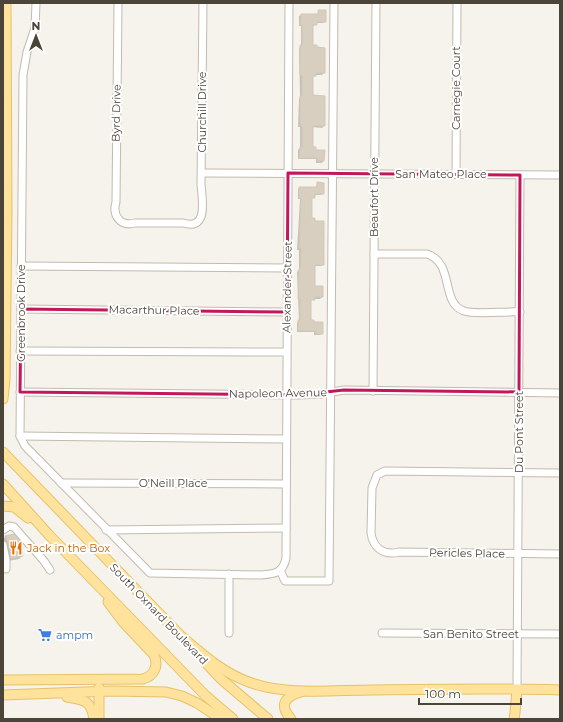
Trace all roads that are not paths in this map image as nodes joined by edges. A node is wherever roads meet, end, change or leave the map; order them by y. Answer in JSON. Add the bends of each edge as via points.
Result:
{"nodes":[{"id":1,"x":6,"y":3,"type":"edge"},
{"id":2,"x":36,"y":3,"type":"edge"},
{"id":3,"x":118,"y":3,"type":"edge"},
{"id":4,"x":203,"y":3,"type":"edge"},
{"id":5,"x":289,"y":3,"type":"edge"},
{"id":6,"x":334,"y":3,"type":"edge"},
{"id":7,"x":376,"y":3,"type":"edge"},
{"id":8,"x":457,"y":3,"type":"edge"},
{"id":9,"x":202,"y":173,"type":"junction"},
{"id":10,"x":288,"y":173,"type":"junction"},
{"id":11,"x":332,"y":174,"type":"junction"},
{"id":12,"x":374,"y":174,"type":"junction"},
{"id":13,"x":456,"y":174,"type":"junction"},
{"id":14,"x":520,"y":175,"type":"junction"},
{"id":15,"x":560,"y":175,"type":"edge"},
{"id":16,"x":5,"y":198,"type":"edge"},
{"id":17,"x":199,"y":220,"type":"joint"},
{"id":18,"x":374,"y":254,"type":"junction"},
{"id":19,"x":21,"y":266,"type":"junction"},
{"id":20,"x":287,"y":268,"type":"junction"},
{"id":21,"x":21,"y":309,"type":"junction"},
{"id":22,"x":287,"y":312,"type":"junction"},
{"id":23,"x":520,"y":312,"type":"junction"},
{"id":24,"x":20,"y":351,"type":"junction"},
{"id":25,"x":286,"y":352,"type":"junction"},
{"id":26,"x":373,"y":391,"type":"junction"},
{"id":27,"x":20,"y":392,"type":"junction"},
{"id":28,"x":519,"y":392,"type":"junction"},
{"id":29,"x":330,"y":393,"type":"junction"},
{"id":30,"x":560,"y":393,"type":"edge"},
{"id":31,"x":286,"y":394,"type":"junction"},
{"id":32,"x":3,"y":399,"type":"edge"},
{"id":33,"x":20,"y":436,"type":"junction"},
{"id":34,"x":286,"y":439,"type":"junction"},
{"id":35,"x":3,"y":452,"type":"edge"},
{"id":36,"x":518,"y":473,"type":"junction"},
{"id":37,"x":560,"y":473,"type":"edge"},
{"id":38,"x":61,"y":483,"type":"junction"},
{"id":39,"x":3,"y":484,"type":"edge"},
{"id":40,"x":286,"y":484,"type":"junction"},
{"id":41,"x":3,"y":506,"type":"edge"},
{"id":42,"x":286,"y":528,"type":"junction"},
{"id":43,"x":3,"y":530,"type":"edge"},
{"id":44,"x":106,"y":530,"type":"junction"},
{"id":45,"x":50,"y":536,"type":"junction"},
{"id":46,"x":3,"y":546,"type":"edge"},
{"id":47,"x":518,"y":554,"type":"junction"},
{"id":48,"x":560,"y":554,"type":"edge"},
{"id":49,"x":6,"y":569,"type":"dead end"},
{"id":50,"x":50,"y":570,"type":"dead end"},
{"id":51,"x":280,"y":570,"type":"junction"},
{"id":52,"x":86,"y":572,"type":"junction"},
{"id":53,"x":229,"y":574,"type":"junction"},
{"id":54,"x":175,"y":630,"type":"junction"},
{"id":55,"x":229,"y":633,"type":"dead end"},
{"id":56,"x":382,"y":633,"type":"dead end"},
{"id":57,"x":517,"y":634,"type":"junction"},
{"id":58,"x":560,"y":634,"type":"edge"},
{"id":59,"x":3,"y":680,"type":"edge"},
{"id":60,"x":99,"y":680,"type":"junction"},
{"id":61,"x":517,"y":689,"type":"junction"},
{"id":62,"x":560,"y":690,"type":"edge"},
{"id":63,"x":304,"y":691,"type":"junction"},
{"id":64,"x":99,"y":692,"type":"junction"},
{"id":65,"x":36,"y":694,"type":"junction"},
{"id":66,"x":3,"y":695,"type":"edge"},
{"id":67,"x":94,"y":719,"type":"edge"},
{"id":68,"x":99,"y":719,"type":"edge"},
{"id":69,"x":221,"y":719,"type":"edge"},
{"id":70,"x":233,"y":719,"type":"edge"},
{"id":71,"x":268,"y":719,"type":"edge"},
{"id":72,"x":291,"y":719,"type":"edge"},
{"id":73,"x":514,"y":719,"type":"edge"}],
"edges":[{"from":1,"to":16,"type":"main road"},
{"from":2,"to":19,"type":"street","name":"Greenbrook Drive","via":[[35,28],[23,75]]},
{"from":3,"to":17,"type":"street","name":"Byrd Drive","via":[[116,216],[119,221],[128,224],[188,225]]},
{"from":4,"to":9,"type":"street","name":"Churchill Drive"},
{"from":5,"to":10,"type":"street","name":"Alexander Street"},
{"from":6,"to":11,"type":"street"},
{"from":7,"to":12,"type":"street","name":"Beaufort Drive"},
{"from":8,"to":13,"type":"street","name":"Carnegie Court"},
{"from":9,"to":10,"type":"street","name":"San Mateo Place"},
{"from":9,"to":17,"type":"street","name":"Churchill Drive","via":[[203,208]]},
{"from":10,"to":11,"type":"street","name":"San Mateo Place"},
{"from":10,"to":20,"type":"street","name":"Alexander Street"},
{"from":11,"to":12,"type":"street","name":"San Mateo Place"},
{"from":11,"to":29,"type":"street"},
{"from":12,"to":13,"type":"street","name":"San Mateo Place"},
{"from":12,"to":18,"type":"street","name":"Beaufort Drive"},
{"from":13,"to":14,"type":"street","name":"San Mateo Place"},
{"from":14,"to":15,"type":"street","name":"San Mateo Place"},
{"from":14,"to":23,"type":"street","name":"Du Pont Street"},
{"from":16,"to":32,"type":"main road"},
{"from":18,"to":23,"type":"street","via":[[433,256],[441,264],[453,302],[462,310]]},
{"from":18,"to":26,"type":"street","name":"Beaufort Drive"},
{"from":19,"to":20,"type":"street"},
{"from":19,"to":21,"type":"street","name":"Greenbrook Drive"},
{"from":20,"to":22,"type":"street","name":"Alexander Street"},
{"from":21,"to":22,"type":"street","name":"Macarthur Place"},
{"from":21,"to":24,"type":"street","name":"Greenbrook Drive"},
{"from":22,"to":25,"type":"street","name":"Alexander Street"},
{"from":23,"to":28,"type":"street","name":"Du Pont Street"},
{"from":24,"to":25,"type":"street"},
{"from":24,"to":27,"type":"street","name":"Greenbrook Drive"},
{"from":25,"to":31,"type":"street","name":"Alexander Street"},
{"from":26,"to":28,"type":"street","name":"Napoleon Avenue"},
{"from":26,"to":29,"type":"street","name":"Napoleon Avenue","via":[[344,390]]},
{"from":27,"to":31,"type":"street","name":"Napoleon Avenue"},
{"from":27,"to":33,"type":"street","name":"Greenbrook Drive"},
{"from":28,"to":30,"type":"street","name":"Napoleon Avenue"},
{"from":28,"to":36,"type":"street","name":"Du Pont Street"},
{"from":29,"to":31,"type":"street","name":"Napoleon Avenue"},
{"from":29,"to":51,"type":"street","via":[[329,581],[285,581]]},
{"from":31,"to":34,"type":"street","name":"Alexander Street"},
{"from":33,"to":34,"type":"street"},
{"from":33,"to":38,"type":"street","via":[[25,446]]},
{"from":34,"to":40,"type":"street","name":"Alexander Street"},
{"from":35,"to":54,"type":"main road","name":"South Oxnard Boulevard"},
{"from":36,"to":37,"type":"street"},
{"from":36,"to":47,"type":"street","name":"Du Pont Street"},
{"from":36,"to":47,"type":"street","name":"Pericles Place","via":[[390,470],[377,475],[372,488],[371,533],[376,547],[390,553]]},
{"from":38,"to":40,"type":"street","name":"O'Neill Place"},
{"from":38,"to":44,"type":"street"},
{"from":39,"to":45,"type":"main road","name":"South Oxnard Boulevard"},
{"from":40,"to":42,"type":"street","name":"Alexander Street"},
{"from":41,"to":45,"type":"main road","via":[[19,511]]},
{"from":42,"to":44,"type":"street"},
{"from":42,"to":51,"type":"street","name":"Alexander Street","via":[[286,558]]},
{"from":43,"to":50,"type":"street","via":[[9,526],[14,527]]},
{"from":44,"to":53,"type":"street","via":[[150,573]]},
{"from":45,"to":52,"type":"main road","name":"South Oxnard Boulevard"},
{"from":46,"to":49,"type":"street"},
{"from":47,"to":48,"type":"street","name":"Pericles Place"},
{"from":47,"to":57,"type":"street","name":"Du Pont Street"},
{"from":51,"to":53,"type":"street","via":[[268,574]]},
{"from":52,"to":60,"type":"main road","via":[[123,622],[154,655],[157,663],[152,675],[143,680]]},
{"from":52,"to":70,"type":"main road","name":"South Oxnard Boulevard","via":[[206,696]]},
{"from":53,"to":55,"type":"street"},
{"from":54,"to":63,"type":"main road","via":[[224,671],[237,678],[262,686]]},
{"from":54,"to":71,"type":"main road","name":"South Oxnard Boulevard","via":[[221,679]]},
{"from":56,"to":57,"type":"street","name":"San Benito Street"},
{"from":57,"to":58,"type":"street","name":"San Benito Street"},
{"from":57,"to":61,"type":"street","name":"Du Pont Street"},
{"from":59,"to":60,"type":"main road"},
{"from":60,"to":64,"type":"main road"},
{"from":61,"to":62,"type":"main road"},
{"from":61,"to":63,"type":"main road"},
{"from":61,"to":73,"type":"main road"},
{"from":63,"to":72,"type":"main road","via":[[288,697],[285,701],[285,711]]},
{"from":64,"to":65,"type":"main road"},
{"from":64,"to":68,"type":"main road"},
{"from":64,"to":69,"type":"main road","via":[[166,692],[197,703]]},
{"from":65,"to":66,"type":"main road"},
{"from":65,"to":67,"type":"main road","via":[[83,701],[89,704]]}]}
